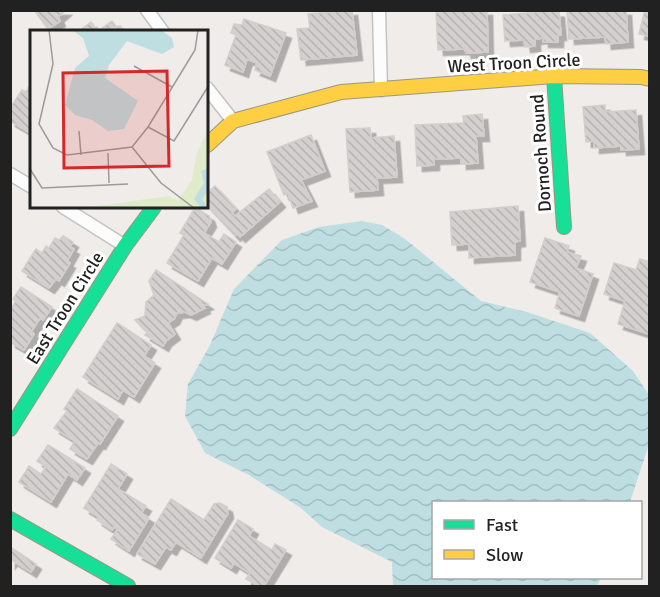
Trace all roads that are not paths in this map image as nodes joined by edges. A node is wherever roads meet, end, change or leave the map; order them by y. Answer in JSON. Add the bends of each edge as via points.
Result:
{"nodes":[{"id":1,"x":147,"y":10,"type":"edge"},
{"id":2,"x":379,"y":10,"type":"edge"},
{"id":3,"x":162,"y":30,"type":"edge"},
{"id":4,"x":554,"y":76,"type":"junction"},
{"id":5,"x":650,"y":80,"type":"edge"},
{"id":6,"x":208,"y":89,"type":"edge"},
{"id":7,"x":381,"y":90,"type":"junction"},
{"id":8,"x":232,"y":121,"type":"junction"},
{"id":9,"x":208,"y":144,"type":"edge"},
{"id":10,"x":10,"y":174,"type":"edge"},
{"id":11,"x":30,"y":186,"type":"edge"},
{"id":12,"x":65,"y":208,"type":"edge"},
{"id":13,"x":152,"y":208,"type":"edge"},
{"id":14,"x":564,"y":227,"type":"dead end"},
{"id":15,"x":125,"y":246,"type":"junction"},
{"id":16,"x":10,"y":429,"type":"edge"},
{"id":17,"x":10,"y":519,"type":"edge"},
{"id":18,"x":128,"y":586,"type":"edge"}],
"edges":[{"from":1,"to":3,"type":"street"},
{"from":2,"to":7,"type":"street"},
{"from":4,"to":5,"type":"street","name":"West Troon Circle"},
{"from":4,"to":7,"type":"street","name":"West Troon Circle"},
{"from":4,"to":14,"type":"street","name":"Dornoch Round"},
{"from":6,"to":8,"type":"street"},
{"from":7,"to":8,"type":"street","via":[[341,92]]},
{"from":8,"to":9,"type":"street"},
{"from":10,"to":11,"type":"street"},
{"from":12,"to":15,"type":"street"},
{"from":13,"to":15,"type":"street","name":"East Troon Circle"},
{"from":15,"to":16,"type":"street","name":"East Troon Circle"},
{"from":17,"to":18,"type":"street"}]}
